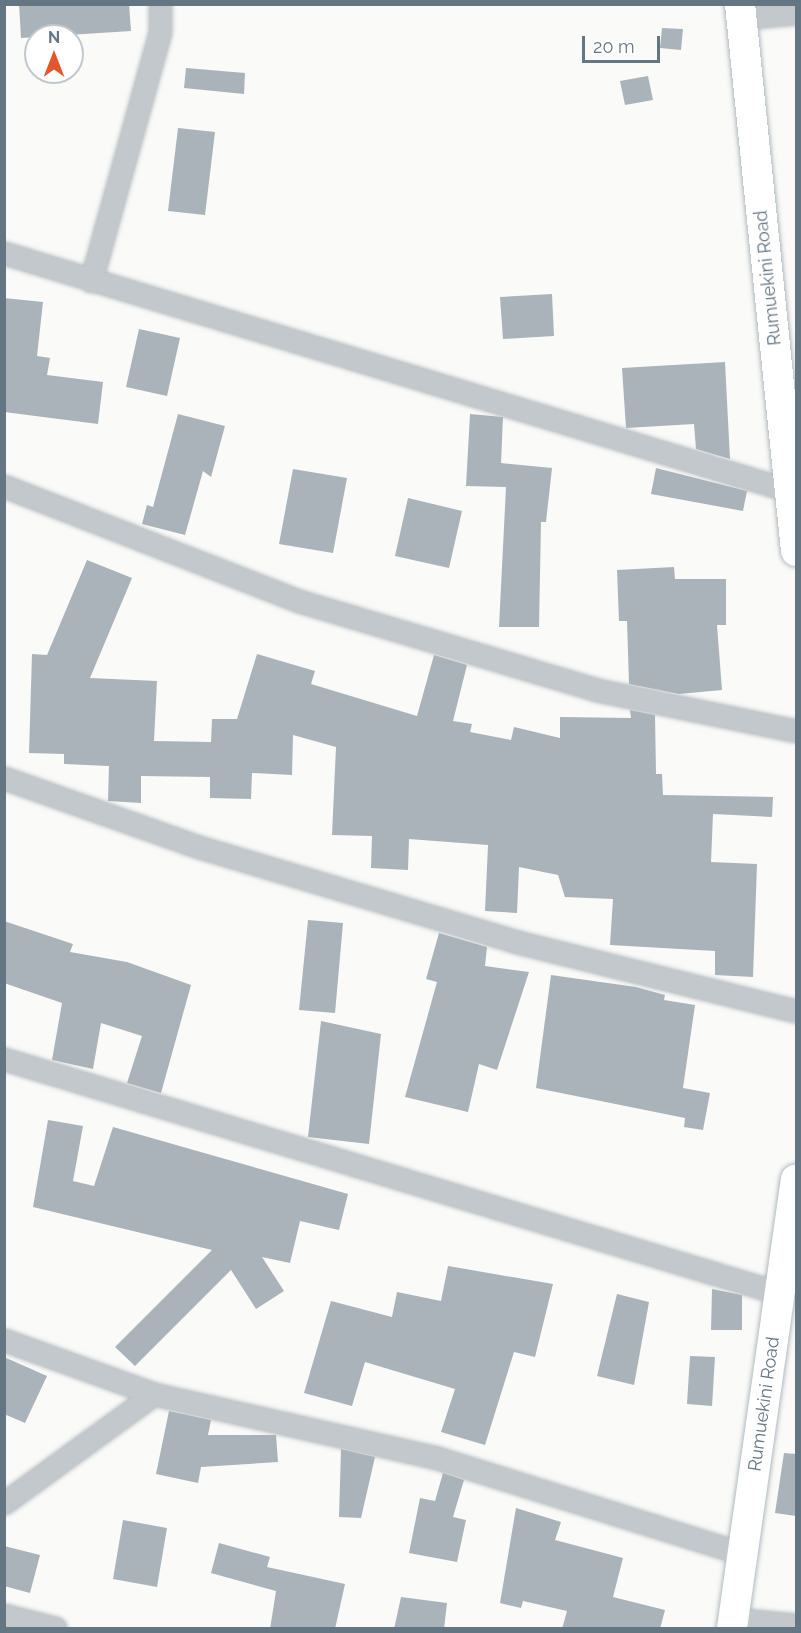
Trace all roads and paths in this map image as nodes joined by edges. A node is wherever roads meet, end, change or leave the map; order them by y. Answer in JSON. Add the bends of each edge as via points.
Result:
{"nodes":[{"id":1,"x":160,"y":4,"type":"edge"},
{"id":2,"x":740,"y":11,"type":"edge"},
{"id":3,"x":796,"y":13,"type":"edge"},
{"id":4,"x":4,"y":253,"type":"edge"},
{"id":5,"x":91,"y":281,"type":"junction"},
{"id":6,"x":4,"y":486,"type":"edge"},
{"id":7,"x":791,"y":491,"type":"junction"},
{"id":8,"x":796,"y":551,"type":"edge"},
{"id":9,"x":796,"y":731,"type":"edge"},
{"id":10,"x":4,"y":778,"type":"edge"},
{"id":11,"x":796,"y":1011,"type":"edge"},
{"id":12,"x":4,"y":1059,"type":"edge"},
{"id":13,"x":796,"y":1180,"type":"edge"},
{"id":14,"x":793,"y":1220,"type":"edge"},
{"id":15,"x":780,"y":1293,"type":"junction"},
{"id":16,"x":4,"y":1340,"type":"edge"},
{"id":17,"x":154,"y":1394,"type":"junction"},
{"id":18,"x":4,"y":1503,"type":"edge"},
{"id":19,"x":743,"y":1554,"type":"junction"},
{"id":20,"x":4,"y":1615,"type":"edge"},
{"id":21,"x":733,"y":1624,"type":"edge"},
{"id":22,"x":796,"y":1625,"type":"edge"},
{"id":23,"x":55,"y":1629,"type":"edge"}],
"edges":[{"from":1,"to":5,"type":"street","via":[[160,32]]},
{"from":2,"to":3,"type":"street"},
{"from":2,"to":7,"type":"street","name":"Rumuekini Road"},
{"from":4,"to":5,"type":"street"},
{"from":5,"to":7,"type":"street"},
{"from":6,"to":9,"type":"street","via":[[299,601],[597,690]]},
{"from":7,"to":8,"type":"street","name":"Rumuekini Road"},
{"from":10,"to":11,"type":"street","via":[[199,847],[506,938]]},
{"from":12,"to":15,"type":"street"},
{"from":13,"to":14,"type":"street","name":"Rumuekini Road"},
{"from":14,"to":15,"type":"street","name":"Rumuekini Road"},
{"from":15,"to":19,"type":"street","name":"Rumuekini Road"},
{"from":16,"to":17,"type":"street"},
{"from":17,"to":18,"type":"street"},
{"from":17,"to":19,"type":"street","via":[[434,1457]]},
{"from":19,"to":21,"type":"street","name":"Rumuekini Road"},
{"from":20,"to":23,"type":"street"},
{"from":21,"to":22,"type":"street"}]}
